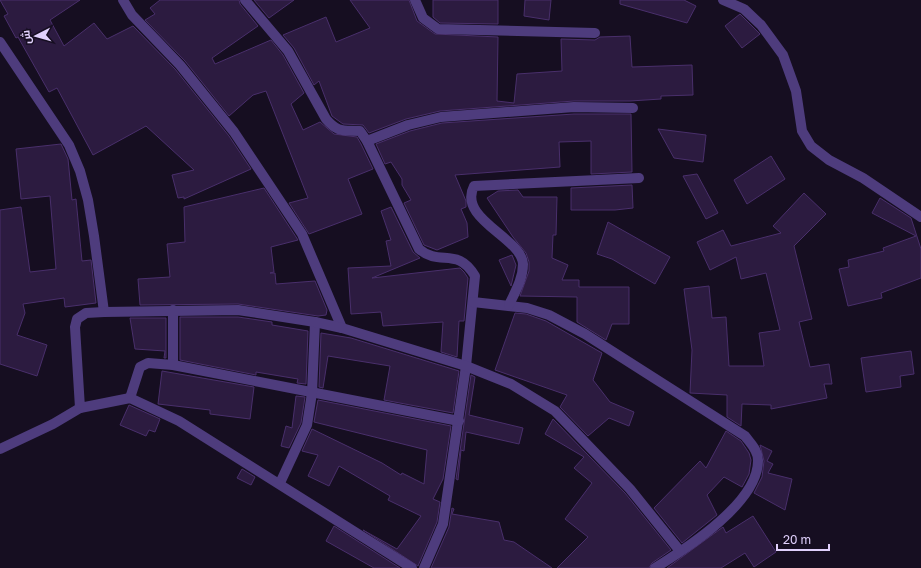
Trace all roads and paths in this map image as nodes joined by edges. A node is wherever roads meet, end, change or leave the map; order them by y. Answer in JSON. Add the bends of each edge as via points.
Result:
{"nodes":[{"id":1,"x":123,"y":0,"type":"edge"},
{"id":2,"x":245,"y":0,"type":"edge"},
{"id":3,"x":415,"y":0,"type":"edge"},
{"id":4,"x":723,"y":0,"type":"edge"},
{"id":5,"x":595,"y":33,"type":"dead end"},
{"id":6,"x":0,"y":42,"type":"edge"},
{"id":7,"x":634,"y":108,"type":"dead end"},
{"id":8,"x":367,"y":141,"type":"junction"},
{"id":9,"x":639,"y":178,"type":"dead end"},
{"id":10,"x":921,"y":217,"type":"edge"},
{"id":11,"x":473,"y":302,"type":"junction"},
{"id":12,"x":509,"y":305,"type":"junction"},
{"id":13,"x":173,"y":310,"type":"junction"},
{"id":14,"x":104,"y":312,"type":"junction"},
{"id":15,"x":315,"y":322,"type":"junction"},
{"id":16,"x":342,"y":328,"type":"junction"},
{"id":17,"x":173,"y":365,"type":"junction"},
{"id":18,"x":466,"y":366,"type":"junction"},
{"id":19,"x":312,"y":393,"type":"junction"},
{"id":20,"x":130,"y":398,"type":"junction"},
{"id":21,"x":80,"y":408,"type":"junction"},
{"id":22,"x":459,"y":421,"type":"junction"},
{"id":23,"x":0,"y":448,"type":"edge"},
{"id":24,"x":280,"y":483,"type":"junction"},
{"id":25,"x":680,"y":551,"type":"junction"},
{"id":26,"x":412,"y":568,"type":"edge"},
{"id":27,"x":424,"y":568,"type":"edge"},
{"id":28,"x":655,"y":568,"type":"edge"}],
"edges":[{"from":1,"to":16,"type":"street","via":[[132,15],[180,65],[234,132],[302,234]]},
{"from":2,"to":8,"type":"street","via":[[288,50],[326,120],[334,129],[360,131]]},
{"from":3,"to":5,"type":"street","via":[[423,18],[438,29]]},
{"from":4,"to":10,"type":"street","via":[[744,9],[761,25],[784,55],[796,91],[802,131],[811,146],[829,160],[863,178]]},
{"from":6,"to":14,"type":"street","via":[[69,145],[80,171],[93,229]]},
{"from":7,"to":8,"type":"street","via":[[574,107],[441,117],[408,125]]},
{"from":8,"to":11,"type":"street","via":[[419,249],[434,257],[457,258],[469,265],[475,276]]},
{"from":9,"to":12,"type":"street","via":[[474,186],[471,199],[481,218],[518,251],[523,263],[521,279]]},
{"from":11,"to":12,"type":"street"},
{"from":11,"to":18,"type":"street"},
{"from":12,"to":25,"type":"street","via":[[549,315],[585,334],[745,436],[754,448],[758,459],[756,471],[744,495],[723,520]]},
{"from":13,"to":14,"type":"street"},
{"from":13,"to":15,"type":"street","via":[[238,310]]},
{"from":13,"to":17,"type":"street"},
{"from":14,"to":21,"type":"street","via":[[86,313],[75,323]]},
{"from":15,"to":16,"type":"street"},
{"from":15,"to":19,"type":"street"},
{"from":16,"to":18,"type":"street"},
{"from":17,"to":19,"type":"street"},
{"from":17,"to":20,"type":"street","via":[[148,363],[140,367]]},
{"from":18,"to":22,"type":"street"},
{"from":18,"to":25,"type":"street","via":[[511,384],[555,411],[630,490]]},
{"from":19,"to":22,"type":"street"},
{"from":19,"to":24,"type":"street","via":[[307,425]]},
{"from":20,"to":21,"type":"street"},
{"from":20,"to":24,"type":"street","via":[[179,421]]},
{"from":21,"to":23,"type":"street","via":[[53,424]]},
{"from":22,"to":27,"type":"street","via":[[443,524]]},
{"from":24,"to":26,"type":"street"},
{"from":25,"to":28,"type":"street"}]}
